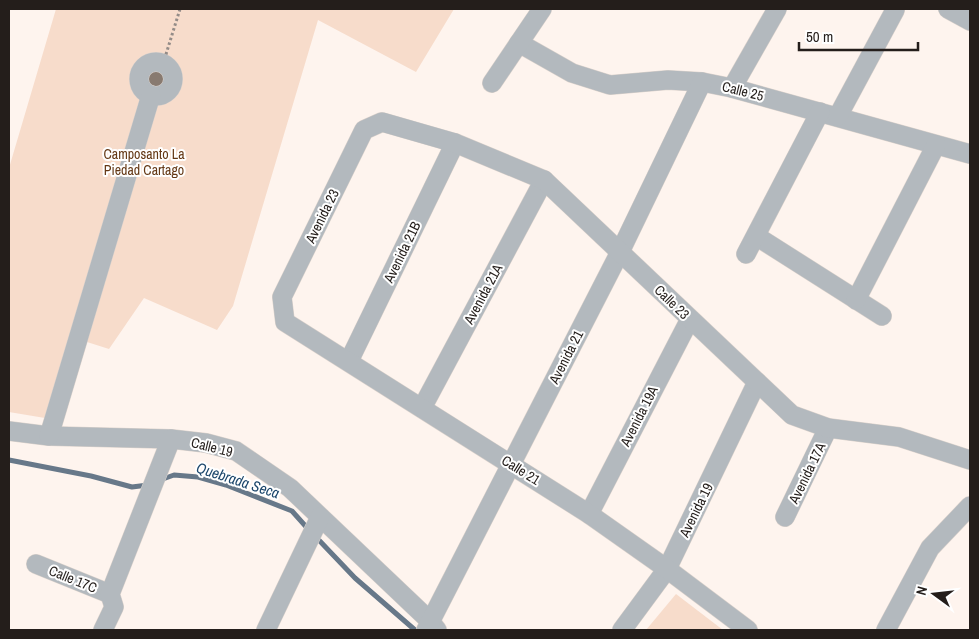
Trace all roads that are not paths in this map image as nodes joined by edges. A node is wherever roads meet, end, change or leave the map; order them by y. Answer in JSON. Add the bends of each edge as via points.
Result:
{"nodes":[{"id":1,"x":542,"y":9,"type":"edge"},
{"id":2,"x":777,"y":9,"type":"edge"},
{"id":3,"x":948,"y":9,"type":"edge"},
{"id":4,"x":895,"y":10,"type":"dead end"},
{"id":5,"x":970,"y":21,"type":"edge"},
{"id":6,"x":519,"y":44,"type":"junction"},
{"id":7,"x":163,"y":64,"type":"road end"},
{"id":8,"x":702,"y":82,"type":"junction"},
{"id":9,"x":492,"y":83,"type":"dead end"},
{"id":10,"x":732,"y":88,"type":"junction"},
{"id":11,"x":829,"y":114,"type":"junction"},
{"id":12,"x":382,"y":122,"type":"joint"},
{"id":13,"x":455,"y":143,"type":"junction"},
{"id":14,"x":936,"y":145,"type":"junction"},
{"id":15,"x":970,"y":154,"type":"edge"},
{"id":16,"x":544,"y":180,"type":"junction"},
{"id":17,"x":756,"y":236,"type":"junction"},
{"id":18,"x":620,"y":252,"type":"junction"},
{"id":19,"x":746,"y":254,"type":"dead end"},
{"id":20,"x":856,"y":300,"type":"junction"},
{"id":21,"x":882,"y":316,"type":"dead end"},
{"id":22,"x":690,"y":319,"type":"junction"},
{"id":23,"x":285,"y":322,"type":"joint"},
{"id":24,"x":349,"y":361,"type":"junction"},
{"id":25,"x":757,"y":382,"type":"junction"},
{"id":26,"x":422,"y":408,"type":"junction"},
{"id":27,"x":828,"y":428,"type":"junction"},
{"id":28,"x":9,"y":431,"type":"edge"},
{"id":29,"x":49,"y":436,"type":"junction"},
{"id":30,"x":171,"y":439,"type":"junction"},
{"id":31,"x":970,"y":460,"type":"edge"},
{"id":32,"x":511,"y":464,"type":"junction"},
{"id":33,"x":970,"y":506,"type":"edge"},
{"id":34,"x":589,"y":514,"type":"junction"},
{"id":35,"x":320,"y":517,"type":"junction"},
{"id":36,"x":785,"y":517,"type":"dead end"},
{"id":37,"x":36,"y":564,"type":"dead end"},
{"id":38,"x":667,"y":569,"type":"junction"},
{"id":39,"x":110,"y":594,"type":"junction"},
{"id":40,"x":431,"y":627,"type":"edge"},
{"id":41,"x":104,"y":630,"type":"edge"},
{"id":42,"x":266,"y":630,"type":"edge"},
{"id":43,"x":622,"y":630,"type":"edge"},
{"id":44,"x":748,"y":630,"type":"edge"},
{"id":45,"x":886,"y":630,"type":"edge"}],
"edges":[{"from":1,"to":6,"type":"street"},
{"from":2,"to":10,"type":"street"},
{"from":3,"to":5,"type":"street"},
{"from":4,"to":11,"type":"street"},
{"from":6,"to":8,"type":"street","name":"Calle 25","via":[[572,73],[610,85],[668,80]]},
{"from":6,"to":9,"type":"street"},
{"from":7,"to":29,"type":"street","via":[[172,73],[172,84],[162,95],[151,95]]},
{"from":8,"to":10,"type":"street","name":"Calle 25"},
{"from":8,"to":18,"type":"street","name":"Avenida 21"},
{"from":10,"to":11,"type":"street","name":"Calle 25"},
{"from":11,"to":14,"type":"street","name":"Calle 25"},
{"from":11,"to":17,"type":"street"},
{"from":12,"to":13,"type":"street","name":"Calle 23"},
{"from":12,"to":23,"type":"street","name":"Avenida 23","via":[[364,130],[282,297]]},
{"from":13,"to":16,"type":"street","name":"Calle 23"},
{"from":13,"to":24,"type":"street","name":"Avenida 21B"},
{"from":14,"to":15,"type":"street","name":"Calle 25"},
{"from":14,"to":20,"type":"street"},
{"from":16,"to":18,"type":"street","name":"Calle 23"},
{"from":16,"to":26,"type":"street","name":"Avenida 21A"},
{"from":17,"to":19,"type":"street"},
{"from":17,"to":20,"type":"street"},
{"from":18,"to":22,"type":"street","name":"Calle 23"},
{"from":18,"to":32,"type":"street","name":"Avenida 21"},
{"from":20,"to":21,"type":"street"},
{"from":22,"to":25,"type":"street","name":"Calle 23"},
{"from":22,"to":34,"type":"street","name":"Avenida 19A"},
{"from":23,"to":24,"type":"street","name":"Calle 21"},
{"from":24,"to":26,"type":"street","name":"Calle 21"},
{"from":25,"to":27,"type":"street","name":"Calle 23","via":[[792,415]]},
{"from":25,"to":38,"type":"street","name":"Avenida 19"},
{"from":26,"to":32,"type":"street","name":"Calle 21"},
{"from":27,"to":31,"type":"street","name":"Calle 23","via":[[899,437]]},
{"from":27,"to":36,"type":"street","name":"Avenida 17A"},
{"from":28,"to":29,"type":"street","name":"Calle 19"},
{"from":29,"to":30,"type":"street","name":"Calle 19"},
{"from":30,"to":35,"type":"street","name":"Calle 19","via":[[206,443],[236,452],[290,488]]},
{"from":30,"to":39,"type":"street"},
{"from":32,"to":34,"type":"street","name":"Calle 21"},
{"from":32,"to":40,"type":"street","name":"Avenida 21"},
{"from":33,"to":45,"type":"street","via":[[930,548]]},
{"from":34,"to":38,"type":"street","name":"Calle 21"},
{"from":35,"to":40,"type":"street","name":"Calle 19"},
{"from":35,"to":42,"type":"street"},
{"from":37,"to":39,"type":"street","name":"Calle 17C"},
{"from":38,"to":43,"type":"street","name":"Avenida 19"},
{"from":38,"to":44,"type":"street","name":"Calle 21"},
{"from":39,"to":41,"type":"street","via":[[114,607]]}]}
